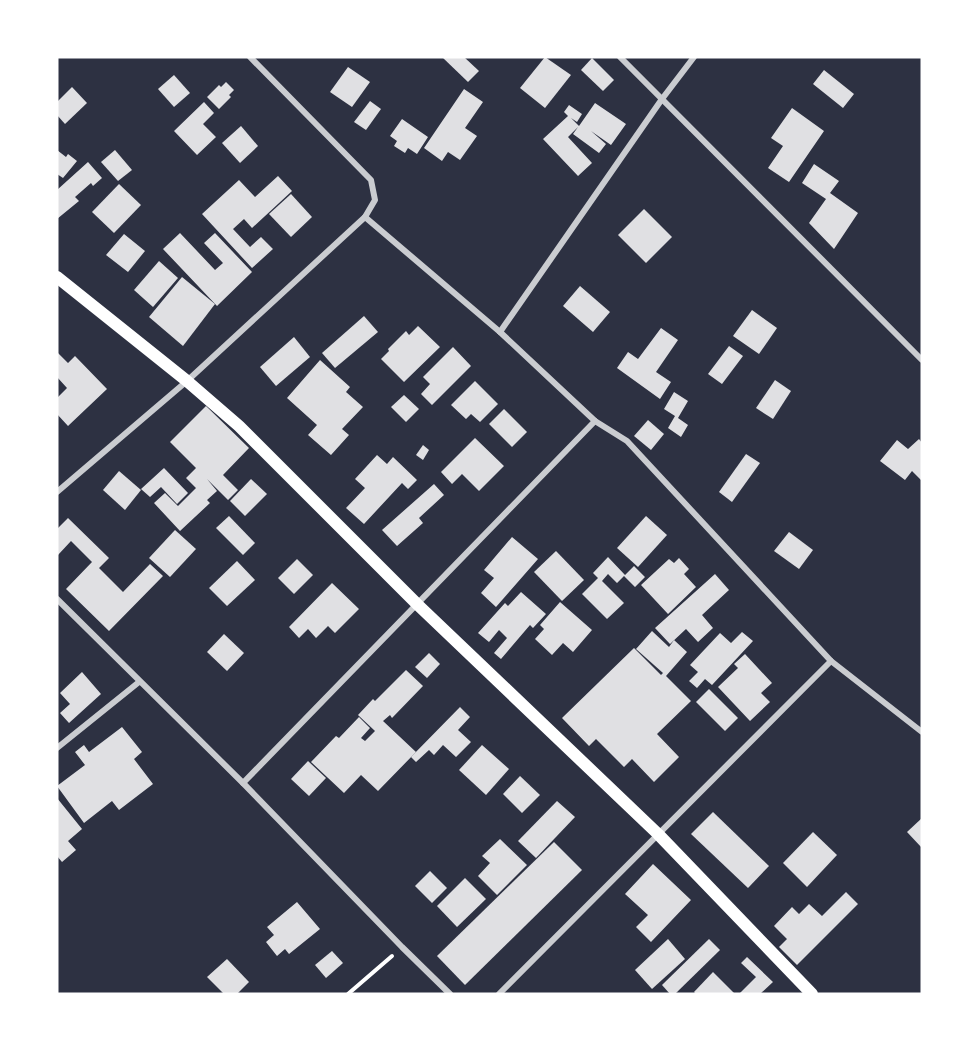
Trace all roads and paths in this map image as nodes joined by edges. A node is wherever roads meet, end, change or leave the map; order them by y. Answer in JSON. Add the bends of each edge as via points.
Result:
{"nodes":[{"id":1,"x":250,"y":57,"type":"edge"},
{"id":2,"x":620,"y":57,"type":"edge"},
{"id":3,"x":694,"y":57,"type":"edge"},
{"id":4,"x":662,"y":99,"type":"junction"},
{"id":5,"x":365,"y":217,"type":"junction"},
{"id":6,"x":57,"y":277,"type":"edge"},
{"id":7,"x":500,"y":332,"type":"junction"},
{"id":8,"x":922,"y":360,"type":"edge"},
{"id":9,"x":187,"y":381,"type":"junction"},
{"id":10,"x":595,"y":421,"type":"junction"},
{"id":11,"x":57,"y":492,"type":"edge"},
{"id":12,"x":57,"y":598,"type":"edge"},
{"id":13,"x":418,"y":605,"type":"junction"},
{"id":14,"x":831,"y":661,"type":"junction"},
{"id":15,"x":140,"y":682,"type":"junction"},
{"id":16,"x":922,"y":732,"type":"edge"},
{"id":17,"x":57,"y":748,"type":"edge"},
{"id":18,"x":243,"y":783,"type":"junction"},
{"id":19,"x":658,"y":834,"type":"junction"},
{"id":20,"x":402,"y":947,"type":"junction"},
{"id":21,"x":348,"y":994,"type":"edge"},
{"id":22,"x":450,"y":994,"type":"edge"},
{"id":23,"x":499,"y":994,"type":"edge"},
{"id":24,"x":812,"y":994,"type":"edge"}],
"edges":[{"from":1,"to":5,"type":"street","via":[[371,180],[375,200]]},
{"from":2,"to":4,"type":"street"},
{"from":3,"to":4,"type":"street"},
{"from":4,"to":7,"type":"street"},
{"from":4,"to":8,"type":"street"},
{"from":5,"to":7,"type":"street"},
{"from":5,"to":9,"type":"street"},
{"from":6,"to":9,"type":"main road"},
{"from":7,"to":10,"type":"street"},
{"from":9,"to":11,"type":"street"},
{"from":9,"to":13,"type":"main road","via":[[239,426]]},
{"from":10,"to":13,"type":"street"},
{"from":10,"to":14,"type":"street","via":[[627,441]]},
{"from":12,"to":15,"type":"street"},
{"from":13,"to":18,"type":"street"},
{"from":13,"to":19,"type":"main road"},
{"from":14,"to":16,"type":"street"},
{"from":14,"to":19,"type":"street"},
{"from":15,"to":17,"type":"street"},
{"from":15,"to":18,"type":"street"},
{"from":18,"to":20,"type":"street"},
{"from":19,"to":23,"type":"street"},
{"from":19,"to":24,"type":"main road"},
{"from":20,"to":21,"type":"path"},
{"from":20,"to":22,"type":"street"}]}
